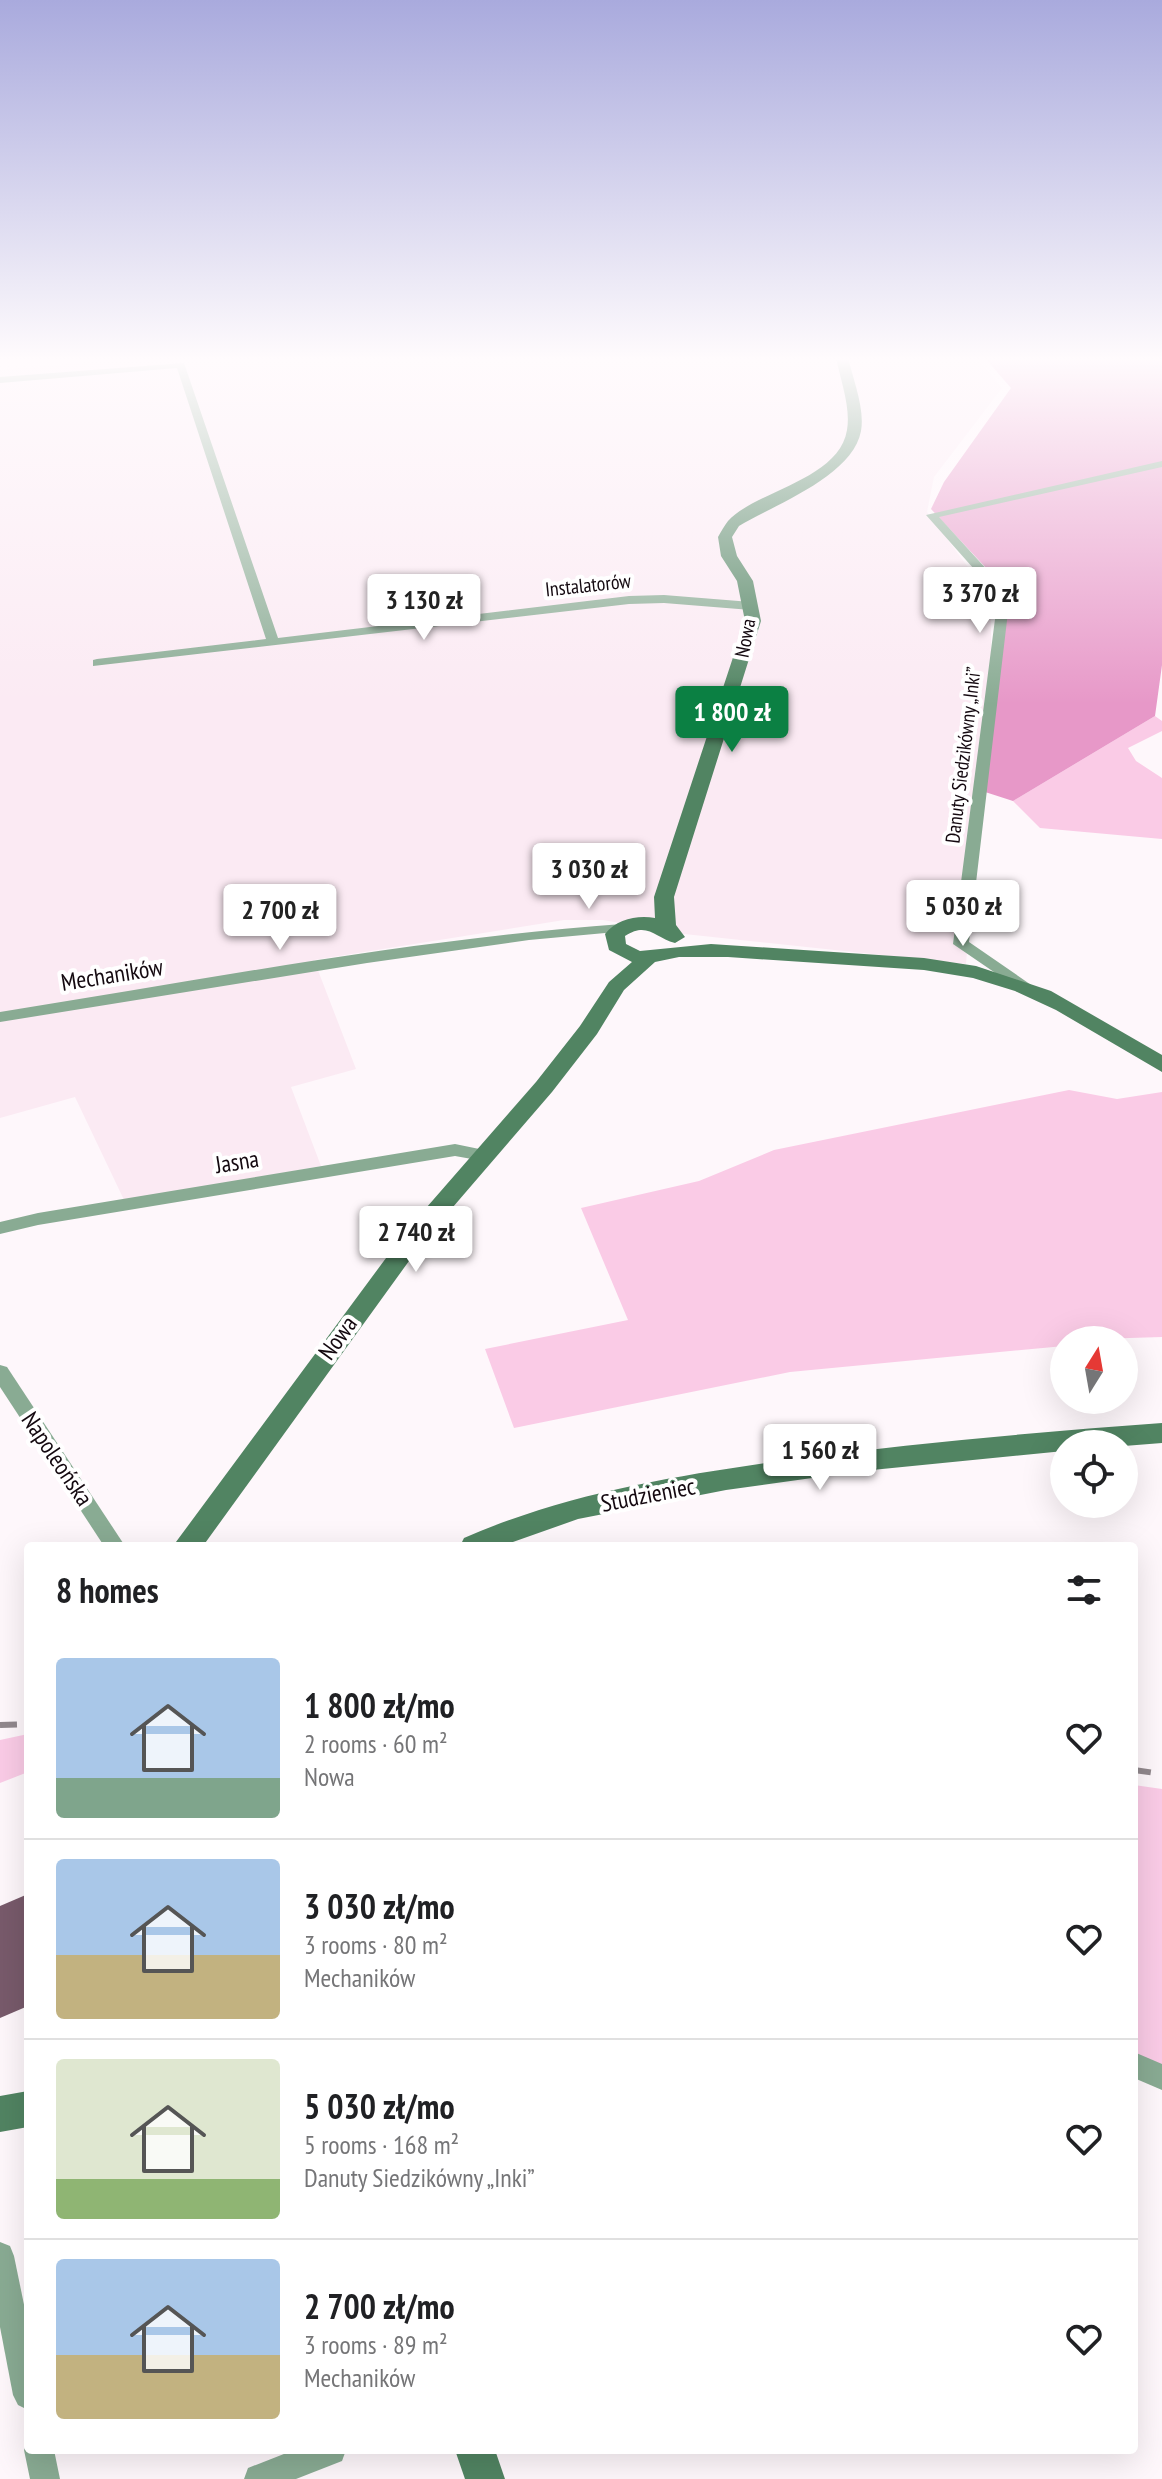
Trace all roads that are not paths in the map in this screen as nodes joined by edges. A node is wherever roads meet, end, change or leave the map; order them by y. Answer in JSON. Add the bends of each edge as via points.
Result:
{"nodes":[{"id":1,"x":217,"y":473,"type":"edge"},
{"id":2,"x":820,"y":473,"type":"edge"},
{"id":3,"x":1123,"y":473,"type":"edge"},
{"id":4,"x":751,"y":606,"type":"junction"},
{"id":5,"x":273,"y":642,"type":"junction"},
{"id":6,"x":97,"y":663,"type":"dead end"},
{"id":7,"x":664,"y":897,"type":"junction"},
{"id":8,"x":625,"y":936,"type":"junction"},
{"id":9,"x":664,"y":944,"type":"junction"},
{"id":10,"x":616,"y":986,"type":"junction"},
{"id":11,"x":1029,"y":989,"type":"junction"},
{"id":12,"x":0,"y":1017,"type":"edge"},
{"id":13,"x":1162,"y":1065,"type":"edge"},
{"id":14,"x":483,"y":1155,"type":"junction"},
{"id":15,"x":0,"y":1228,"type":"edge"},
{"id":16,"x":0,"y":1372,"type":"edge"},
{"id":17,"x":1162,"y":1433,"type":"edge"},
{"id":18,"x":112,"y":1542,"type":"edge"},
{"id":19,"x":190,"y":1542,"type":"edge"},
{"id":20,"x":482,"y":1542,"type":"edge"},
{"id":21,"x":1138,"y":2067,"type":"edge"},
{"id":22,"x":1162,"y":2077,"type":"edge"},
{"id":23,"x":24,"y":2110,"type":"edge"},
{"id":24,"x":0,"y":2114,"type":"edge"},
{"id":25,"x":0,"y":2256,"type":"edge"},
{"id":26,"x":24,"y":2375,"type":"edge"},
{"id":27,"x":40,"y":2454,"type":"edge"},
{"id":28,"x":321,"y":2454,"type":"edge"},
{"id":29,"x":476,"y":2454,"type":"edge"},
{"id":30,"x":45,"y":2479,"type":"edge"},
{"id":31,"x":259,"y":2479,"type":"edge"},
{"id":32,"x":485,"y":2479,"type":"edge"}],
"edges":[{"from":1,"to":5,"type":"street"},
{"from":2,"to":4,"type":"street","via":[[747,514],[725,537]]},
{"from":3,"to":11,"type":"street","name":"Danuty Siedzikówny „Inki”","via":[[931,515],[1004,595],[961,944]]},
{"from":4,"to":5,"type":"street","name":"Instalatorów","via":[[629,600]]},
{"from":4,"to":7,"type":"street","name":"Nowa","via":[[750,634]]},
{"from":5,"to":6,"type":"street","name":"Instalatorów"},
{"from":7,"to":8,"type":"street","name":"Nowa"},
{"from":7,"to":9,"type":"street","name":"Nowa"},
{"from":8,"to":9,"type":"street"},
{"from":8,"to":9,"type":"street"},
{"from":8,"to":10,"type":"street","name":"Nowa"},
{"from":8,"to":12,"type":"street","name":"Mechaników","via":[[529,935]]},
{"from":9,"to":10,"type":"street","name":"Nowa"},
{"from":9,"to":11,"type":"street","via":[[679,950],[934,967]]},
{"from":10,"to":14,"type":"street","name":"Nowa","via":[[544,1087]]},
{"from":11,"to":13,"type":"street","via":[[1077,1011]]},
{"from":14,"to":15,"type":"street","name":"Jasna","via":[[455,1150]]},
{"from":14,"to":19,"type":"street","name":"Nowa","via":[[404,1249]]},
{"from":16,"to":18,"type":"street","name":"Napoleońska"},
{"from":17,"to":20,"type":"street","name":"Studzieniec","via":[[885,1456],[725,1480],[612,1500]]},
{"from":21,"to":22,"type":"street"},
{"from":23,"to":24,"type":"street"},
{"from":25,"to":26,"type":"street"},
{"from":27,"to":30,"type":"street"},
{"from":28,"to":31,"type":"street"},
{"from":29,"to":32,"type":"street"}]}
